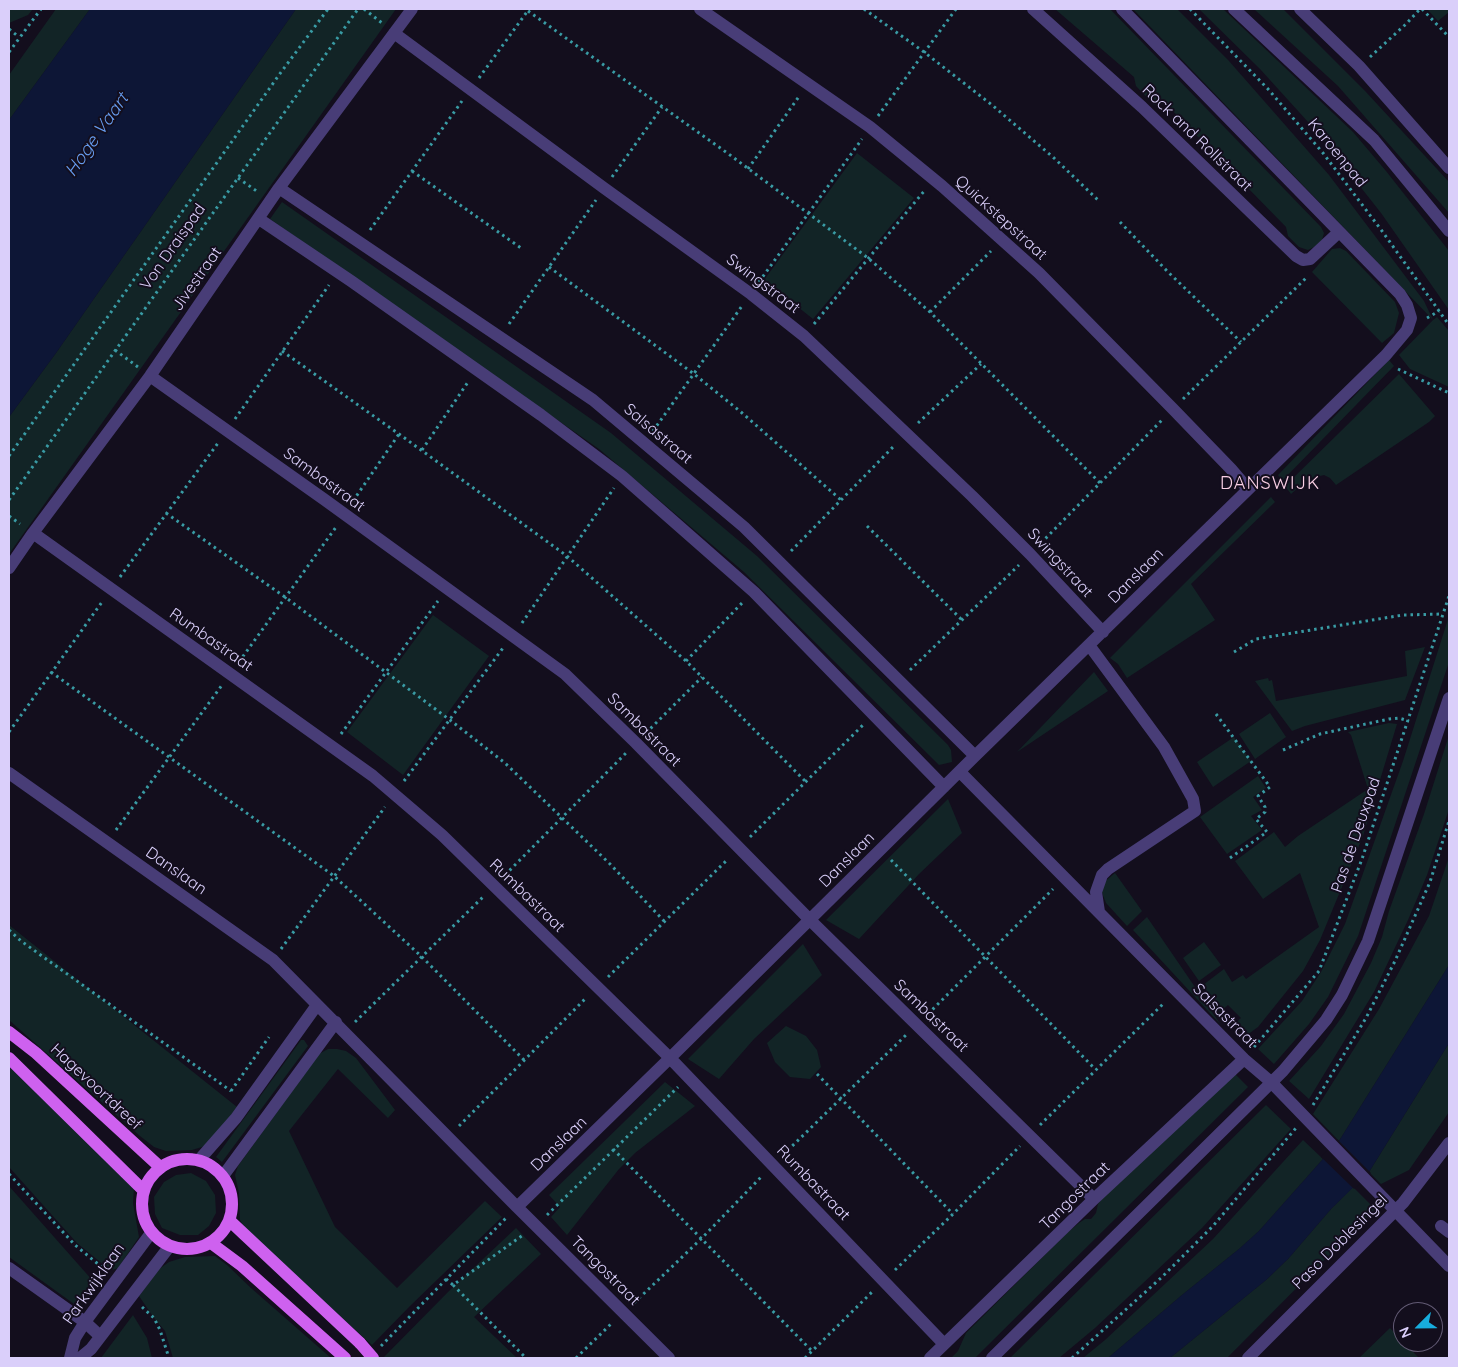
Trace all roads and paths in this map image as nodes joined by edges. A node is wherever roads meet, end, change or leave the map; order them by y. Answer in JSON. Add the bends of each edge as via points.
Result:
{"nodes":[{"id":1,"x":41,"y":9,"type":"edge"},
{"id":2,"x":328,"y":9,"type":"edge"},
{"id":3,"x":358,"y":9,"type":"edge"},
{"id":4,"x":364,"y":9,"type":"edge"},
{"id":5,"x":412,"y":9,"type":"edge"},
{"id":6,"x":700,"y":9,"type":"edge"},
{"id":7,"x":864,"y":9,"type":"edge"},
{"id":8,"x":1033,"y":9,"type":"edge"},
{"id":9,"x":1122,"y":9,"type":"edge"},
{"id":10,"x":1190,"y":9,"type":"edge"},
{"id":11,"x":1234,"y":9,"type":"edge"},
{"id":12,"x":1300,"y":9,"type":"edge"},
{"id":13,"x":1421,"y":9,"type":"edge"},
{"id":14,"x":528,"y":10,"type":"edge"},
{"id":15,"x":9,"y":29,"type":"edge"},
{"id":16,"x":394,"y":33,"type":"junction"},
{"id":17,"x":19,"y":37,"type":"junction"},
{"id":18,"x":1449,"y":37,"type":"edge"},
{"id":19,"x":9,"y":52,"type":"edge"},
{"id":20,"x":1359,"y":66,"type":"junction"},
{"id":21,"x":808,"y":84,"type":"junction"},
{"id":22,"x":471,"y":90,"type":"junction"},
{"id":23,"x":662,"y":106,"type":"junction"},
{"id":24,"x":1449,"y":168,"type":"edge"},
{"id":25,"x":748,"y":169,"type":"junction"},
{"id":26,"x":412,"y":171,"type":"junction"},
{"id":27,"x":238,"y":178,"type":"junction"},
{"id":28,"x":933,"y":179,"type":"junction"},
{"id":29,"x":279,"y":188,"type":"junction"},
{"id":30,"x":604,"y":188,"type":"junction"},
{"id":31,"x":270,"y":201,"type":"junction"},
{"id":32,"x":1099,"y":201,"type":"dead end"},
{"id":33,"x":259,"y":219,"type":"junction"},
{"id":34,"x":1120,"y":222,"type":"dead end"},
{"id":35,"x":1449,"y":231,"type":"edge"},
{"id":36,"x":1340,"y":232,"type":"junction"},
{"id":37,"x":1003,"y":240,"type":"junction"},
{"id":38,"x":360,"y":243,"type":"junction"},
{"id":39,"x":521,"y":248,"type":"dead end"},
{"id":40,"x":868,"y":258,"type":"junction"},
{"id":41,"x":549,"y":267,"type":"junction"},
{"id":42,"x":338,"y":272,"type":"junction"},
{"id":43,"x":1307,"y":277,"type":"dead end"},
{"id":44,"x":930,"y":312,"type":"junction"},
{"id":45,"x":1449,"y":325,"type":"edge"},
{"id":46,"x":804,"y":336,"type":"junction"},
{"id":47,"x":500,"y":337,"type":"junction"},
{"id":48,"x":1241,"y":342,"type":"junction"},
{"id":49,"x":115,"y":350,"type":"junction"},
{"id":50,"x":282,"y":351,"type":"junction"},
{"id":51,"x":981,"y":364,"type":"junction"},
{"id":52,"x":477,"y":369,"type":"junction"},
{"id":53,"x":1398,"y":370,"type":"dead end"},
{"id":54,"x":150,"y":376,"type":"junction"},
{"id":55,"x":1449,"y":393,"type":"edge"},
{"id":56,"x":1173,"y":409,"type":"junction"},
{"id":57,"x":227,"y":431,"type":"junction"},
{"id":58,"x":907,"y":433,"type":"junction"},
{"id":59,"x":399,"y":434,"type":"junction"},
{"id":60,"x":422,"y":450,"type":"junction"},
{"id":61,"x":9,"y":456,"type":"edge"},
{"id":62,"x":1100,"y":483,"type":"junction"},
{"id":63,"x":1248,"y":489,"type":"junction"},
{"id":64,"x":9,"y":500,"type":"edge"},
{"id":65,"x":841,"y":500,"type":"junction"},
{"id":66,"x":166,"y":513,"type":"junction"},
{"id":67,"x":345,"y":514,"type":"junction"},
{"id":68,"x":867,"y":526,"type":"dead end"},
{"id":69,"x":32,"y":533,"type":"junction"},
{"id":70,"x":1030,"y":554,"type":"junction"},
{"id":71,"x":780,"y":562,"type":"junction"},
{"id":72,"x":9,"y":568,"type":"edge"},
{"id":73,"x":111,"y":589,"type":"junction"},
{"id":74,"x":447,"y":589,"type":"junction"},
{"id":75,"x":754,"y":592,"type":"junction"},
{"id":76,"x":1449,"y":596,"type":"edge"},
{"id":77,"x":285,"y":597,"type":"junction"},
{"id":78,"x":1443,"y":614,"type":"junction"},
{"id":79,"x":962,"y":620,"type":"junction"},
{"id":80,"x":1103,"y":632,"type":"junction"},
{"id":81,"x":1089,"y":645,"type":"junction"},
{"id":82,"x":1234,"y":652,"type":"dead end"},
{"id":83,"x":686,"y":661,"type":"junction"},
{"id":84,"x":51,"y":672,"type":"junction"},
{"id":85,"x":386,"y":673,"type":"junction"},
{"id":86,"x":230,"y":674,"type":"junction"},
{"id":87,"x":702,"y":676,"type":"junction"},
{"id":88,"x":899,"y":681,"type":"junction"},
{"id":89,"x":1449,"y":698,"type":"edge"},
{"id":90,"x":874,"y":714,"type":"junction"},
{"id":91,"x":1216,"y":714,"type":"dead end"},
{"id":92,"x":1409,"y":721,"type":"junction"},
{"id":93,"x":9,"y":732,"type":"edge"},
{"id":94,"x":636,"y":743,"type":"junction"},
{"id":95,"x":332,"y":746,"type":"junction"},
{"id":96,"x":1284,"y":750,"type":"dead end"},
{"id":97,"x":975,"y":756,"type":"junction"},
{"id":98,"x":169,"y":757,"type":"junction"},
{"id":99,"x":960,"y":772,"type":"junction"},
{"id":100,"x":9,"y":773,"type":"edge"},
{"id":101,"x":806,"y":782,"type":"junction"},
{"id":102,"x":944,"y":787,"type":"junction"},
{"id":103,"x":562,"y":818,"type":"junction"},
{"id":104,"x":107,"y":842,"type":"junction"},
{"id":105,"x":739,"y":848,"type":"junction"},
{"id":106,"x":881,"y":850,"type":"junction"},
{"id":107,"x":1230,"y":858,"type":"dead end"},
{"id":108,"x":1102,"y":875,"type":"junction"},
{"id":109,"x":1065,"y":877,"type":"junction"},
{"id":110,"x":494,"y":886,"type":"junction"},
{"id":111,"x":1079,"y":891,"type":"junction"},
{"id":112,"x":1099,"y":912,"type":"junction"},
{"id":113,"x":810,"y":920,"type":"junction"},
{"id":114,"x":664,"y":921,"type":"junction"},
{"id":115,"x":9,"y":930,"type":"edge"},
{"id":116,"x":422,"y":956,"type":"junction"},
{"id":117,"x":985,"y":956,"type":"junction"},
{"id":118,"x":597,"y":987,"type":"junction"},
{"id":119,"x":1177,"y":990,"type":"junction"},
{"id":120,"x":317,"y":1005,"type":"junction"},
{"id":121,"x":336,"y":1022,"type":"junction"},
{"id":122,"x":917,"y":1025,"type":"junction"},
{"id":123,"x":9,"y":1032,"type":"edge"},
{"id":124,"x":346,"y":1032,"type":"junction"},
{"id":125,"x":269,"y":1037,"type":"dead end"},
{"id":126,"x":9,"y":1058,"type":"edge"},
{"id":127,"x":670,"y":1058,"type":"junction"},
{"id":128,"x":1244,"y":1059,"type":"junction"},
{"id":129,"x":525,"y":1061,"type":"junction"},
{"id":130,"x":1095,"y":1069,"type":"junction"},
{"id":131,"x":817,"y":1074,"type":"dead end"},
{"id":132,"x":688,"y":1077,"type":"junction"},
{"id":133,"x":1271,"y":1082,"type":"junction"},
{"id":134,"x":841,"y":1099,"type":"junction"},
{"id":135,"x":1030,"y":1135,"type":"junction"},
{"id":136,"x":448,"y":1136,"type":"junction"},
{"id":137,"x":1449,"y":1143,"type":"edge"},
{"id":138,"x":613,"y":1149,"type":"junction"},
{"id":139,"x":199,"y":1160,"type":"junction"},
{"id":140,"x":773,"y":1165,"type":"junction"},
{"id":141,"x":160,"y":1167,"type":"junction"},
{"id":142,"x":9,"y":1174,"type":"edge"},
{"id":143,"x":223,"y":1176,"type":"junction"},
{"id":144,"x":144,"y":1190,"type":"junction"},
{"id":145,"x":1094,"y":1199,"type":"junction"},
{"id":146,"x":517,"y":1207,"type":"junction"},
{"id":147,"x":1395,"y":1210,"type":"junction"},
{"id":148,"x":953,"y":1214,"type":"junction"},
{"id":149,"x":230,"y":1221,"type":"junction"},
{"id":150,"x":536,"y":1226,"type":"junction"},
{"id":151,"x":151,"y":1232,"type":"junction"},
{"id":152,"x":702,"y":1238,"type":"junction"},
{"id":153,"x":211,"y":1243,"type":"junction"},
{"id":154,"x":169,"y":1247,"type":"junction"},
{"id":155,"x":1449,"y":1266,"type":"edge"},
{"id":156,"x":9,"y":1268,"type":"edge"},
{"id":157,"x":446,"y":1279,"type":"junction"},
{"id":158,"x":115,"y":1280,"type":"junction"},
{"id":159,"x":884,"y":1281,"type":"junction"},
{"id":160,"x":453,"y":1285,"type":"junction"},
{"id":161,"x":131,"y":1297,"type":"junction"},
{"id":162,"x":624,"y":1312,"type":"junction"},
{"id":163,"x":84,"y":1322,"type":"junction"},
{"id":164,"x":100,"y":1336,"type":"junction"},
{"id":165,"x":944,"y":1344,"type":"junction"},
{"id":166,"x":812,"y":1351,"type":"junction"},
{"id":167,"x":374,"y":1355,"type":"edge"},
{"id":168,"x":70,"y":1358,"type":"edge"},
{"id":169,"x":80,"y":1358,"type":"edge"},
{"id":170,"x":169,"y":1358,"type":"edge"},
{"id":171,"x":345,"y":1358,"type":"edge"},
{"id":172,"x":526,"y":1358,"type":"edge"},
{"id":173,"x":576,"y":1358,"type":"edge"},
{"id":174,"x":669,"y":1358,"type":"edge"},
{"id":175,"x":805,"y":1358,"type":"edge"},
{"id":176,"x":930,"y":1358,"type":"edge"},
{"id":177,"x":992,"y":1358,"type":"edge"},
{"id":178,"x":1248,"y":1358,"type":"edge"}],
"edges":[{"from":1,"to":17,"type":"path"},
{"from":2,"to":61,"type":"path","name":"Von Draispad"},
{"from":3,"to":27,"type":"path","name":"Von Draispad"},
{"from":4,"to":16,"type":"path"},
{"from":5,"to":16,"type":"street","name":"Jivestraat"},
{"from":6,"to":21,"type":"street","name":"Quickstepstraat"},
{"from":7,"to":32,"type":"path","via":[[992,105]]},
{"from":8,"to":36,"type":"street","name":"Rock and Rollstraat","via":[[1142,107],[1296,256],[1310,259]]},
{"from":9,"to":36,"type":"street"},
{"from":10,"to":45,"type":"path","name":"Karoenpad","via":[[1268,89],[1323,153]]},
{"from":11,"to":35,"type":"street","via":[[1374,140]]},
{"from":12,"to":20,"type":"street"},
{"from":13,"to":18,"type":"path"},
{"from":13,"to":20,"type":"path"},
{"from":14,"to":22,"type":"path"},
{"from":14,"to":23,"type":"path"},
{"from":15,"to":17,"type":"path"},
{"from":16,"to":22,"type":"street","name":"Swingstraat"},
{"from":16,"to":29,"type":"street","name":"Jivestraat"},
{"from":17,"to":19,"type":"path"},
{"from":20,"to":24,"type":"street"},
{"from":21,"to":25,"type":"path"},
{"from":21,"to":28,"type":"street","name":"Quickstepstraat"},
{"from":22,"to":26,"type":"path"},
{"from":22,"to":30,"type":"street","name":"Swingstraat"},
{"from":23,"to":25,"type":"path"},
{"from":23,"to":30,"type":"path"},
{"from":25,"to":40,"type":"path"},
{"from":26,"to":38,"type":"path"},
{"from":26,"to":39,"type":"path"},
{"from":27,"to":31,"type":"path"},
{"from":27,"to":49,"type":"path","name":"Von Draispad"},
{"from":28,"to":37,"type":"street","name":"Quickstepstraat"},
{"from":28,"to":40,"type":"path"},
{"from":29,"to":31,"type":"street","name":"Jivestraat"},
{"from":29,"to":38,"type":"street","name":"Salsastraat"},
{"from":30,"to":41,"type":"path"},
{"from":30,"to":46,"type":"street","name":"Swingstraat"},
{"from":31,"to":33,"type":"street","name":"Jivestraat"},
{"from":33,"to":42,"type":"street"},
{"from":33,"to":54,"type":"street","name":"Jivestraat"},
{"from":34,"to":48,"type":"path"},
{"from":36,"to":63,"type":"street","name":"Danslaan","via":[[1400,294],[1411,318],[1408,330]]},
{"from":37,"to":44,"type":"path"},
{"from":37,"to":56,"type":"street","name":"Quickstepstraat"},
{"from":38,"to":47,"type":"street","name":"Salsastraat"},
{"from":40,"to":44,"type":"path"},
{"from":40,"to":46,"type":"path"},
{"from":41,"to":47,"type":"path"},
{"from":41,"to":65,"type":"path","via":[[694,374]]},
{"from":42,"to":50,"type":"path"},
{"from":42,"to":52,"type":"street"},
{"from":43,"to":48,"type":"path"},
{"from":44,"to":51,"type":"path"},
{"from":46,"to":58,"type":"street","name":"Swingstraat"},
{"from":47,"to":71,"type":"street","name":"Salsastraat","via":[[593,400]]},
{"from":48,"to":56,"type":"path"},
{"from":49,"to":54,"type":"path"},
{"from":49,"to":64,"type":"path","name":"Von Draispad"},
{"from":50,"to":57,"type":"path"},
{"from":50,"to":59,"type":"path"},
{"from":51,"to":58,"type":"path"},
{"from":51,"to":62,"type":"path"},
{"from":52,"to":60,"type":"path"},
{"from":52,"to":75,"type":"street","via":[[622,476]]},
{"from":53,"to":55,"type":"path"},
{"from":54,"to":57,"type":"street","name":"Sambastraat"},
{"from":54,"to":69,"type":"street","name":"Jivestraat"},
{"from":56,"to":62,"type":"path"},
{"from":56,"to":63,"type":"street","name":"Quickstepstraat"},
{"from":57,"to":66,"type":"path"},
{"from":57,"to":67,"type":"street","name":"Sambastraat"},
{"from":58,"to":65,"type":"path"},
{"from":58,"to":70,"type":"street","name":"Swingstraat"},
{"from":59,"to":60,"type":"path"},
{"from":59,"to":67,"type":"path"},
{"from":60,"to":83,"type":"path","via":[[567,556]]},
{"from":62,"to":70,"type":"path"},
{"from":63,"to":80,"type":"street","name":"Danslaan"},
{"from":65,"to":71,"type":"path"},
{"from":66,"to":73,"type":"path"},
{"from":66,"to":77,"type":"path"},
{"from":67,"to":74,"type":"street","name":"Sambastraat"},
{"from":67,"to":77,"type":"path"},
{"from":68,"to":79,"type":"path"},
{"from":69,"to":72,"type":"street","name":"Jivestraat"},
{"from":69,"to":73,"type":"street","name":"Rumbastraat"},
{"from":70,"to":79,"type":"path"},
{"from":70,"to":80,"type":"street","name":"Swingstraat"},
{"from":71,"to":88,"type":"street","name":"Salsastraat"},
{"from":73,"to":84,"type":"path"},
{"from":73,"to":86,"type":"street","name":"Rumbastraat"},
{"from":74,"to":85,"type":"path"},
{"from":74,"to":94,"type":"street","name":"Sambastraat","via":[[565,674]]},
{"from":75,"to":83,"type":"path"},
{"from":75,"to":90,"type":"street"},
{"from":76,"to":78,"type":"path","name":"Pas de Deuxpad"},
{"from":77,"to":85,"type":"path"},
{"from":77,"to":86,"type":"path"},
{"from":78,"to":82,"type":"path","via":[[1403,615],[1256,639]]},
{"from":78,"to":92,"type":"path","name":"Pas de Deuxpad"},
{"from":79,"to":88,"type":"path"},
{"from":80,"to":81,"type":"street","name":"Danslaan"},
{"from":81,"to":97,"type":"street","name":"Danslaan"},
{"from":81,"to":108,"type":"street","via":[[1164,747],[1192,799],[1195,811]]},
{"from":83,"to":87,"type":"path"},
{"from":84,"to":93,"type":"path"},
{"from":84,"to":98,"type":"path"},
{"from":85,"to":95,"type":"path"},
{"from":85,"to":103,"type":"path","via":[[505,763]]},
{"from":86,"to":95,"type":"street","name":"Rumbastraat"},
{"from":86,"to":98,"type":"path"},
{"from":87,"to":94,"type":"path"},
{"from":87,"to":101,"type":"path"},
{"from":88,"to":97,"type":"street","name":"Salsastraat"},
{"from":89,"to":133,"type":"street","via":[[1368,941],[1326,1020]]},
{"from":90,"to":101,"type":"path"},
{"from":90,"to":102,"type":"street"},
{"from":91,"to":107,"type":"path","via":[[1270,787],[1258,796],[1265,812],[1256,819],[1267,832]]},
{"from":92,"to":96,"type":"path","via":[[1389,719],[1320,734]]},
{"from":92,"to":128,"type":"path","name":"Pas de Deuxpad","via":[[1362,859],[1319,971]]},
{"from":94,"to":103,"type":"path"},
{"from":94,"to":105,"type":"street","name":"Sambastraat"},
{"from":95,"to":110,"type":"street","name":"Rumbastraat","via":[[442,835]]},
{"from":97,"to":99,"type":"street","name":"Danslaan"},
{"from":98,"to":104,"type":"path"},
{"from":98,"to":116,"type":"path","via":[[334,876]]},
{"from":99,"to":102,"type":"street","name":"Danslaan"},
{"from":99,"to":109,"type":"street","name":"Salsastraat"},
{"from":100,"to":104,"type":"street","name":"Danslaan"},
{"from":101,"to":105,"type":"path"},
{"from":102,"to":106,"type":"street","name":"Danslaan"},
{"from":103,"to":110,"type":"path"},
{"from":103,"to":114,"type":"path"},
{"from":104,"to":120,"type":"street","name":"Danslaan","via":[[273,960]]},
{"from":105,"to":113,"type":"street","name":"Sambastraat"},
{"from":105,"to":114,"type":"path"},
{"from":106,"to":113,"type":"street","name":"Danslaan"},
{"from":106,"to":117,"type":"path"},
{"from":108,"to":111,"type":"street"},
{"from":108,"to":112,"type":"street","via":[[1096,892]]},
{"from":109,"to":111,"type":"street","name":"Salsastraat"},
{"from":109,"to":117,"type":"path"},
{"from":110,"to":116,"type":"path"},
{"from":110,"to":118,"type":"street","name":"Rumbastraat"},
{"from":111,"to":112,"type":"street","name":"Salsastraat"},
{"from":112,"to":119,"type":"street","name":"Salsastraat"},
{"from":113,"to":122,"type":"street","name":"Sambastraat"},
{"from":113,"to":127,"type":"street","name":"Danslaan"},
{"from":114,"to":118,"type":"path"},
{"from":115,"to":125,"type":"path","via":[[21,942],[231,1091]]},
{"from":116,"to":124,"type":"path"},
{"from":116,"to":129,"type":"path"},
{"from":117,"to":122,"type":"path"},
{"from":117,"to":130,"type":"path"},
{"from":118,"to":127,"type":"street","name":"Rumbastraat"},
{"from":118,"to":129,"type":"path"},
{"from":119,"to":128,"type":"street","name":"Salsastraat"},
{"from":119,"to":130,"type":"path"},
{"from":120,"to":121,"type":"street","name":"Danslaan"},
{"from":120,"to":139,"type":"street","via":[[236,1118]]},
{"from":121,"to":124,"type":"street","name":"Danslaan"},
{"from":121,"to":143,"type":"street"},
{"from":122,"to":134,"type":"path"},
{"from":122,"to":135,"type":"street","name":"Sambastraat"},
{"from":123,"to":141,"type":"main road","name":"Hagevoortdreef"},
{"from":124,"to":136,"type":"street","name":"Danslaan"},
{"from":126,"to":144,"type":"main road"},
{"from":127,"to":132,"type":"street","name":"Rumbastraat"},
{"from":127,"to":146,"type":"street","name":"Danslaan"},
{"from":128,"to":133,"type":"street","name":"Salsastraat"},
{"from":128,"to":145,"type":"street","name":"Tangostraat"},
{"from":129,"to":136,"type":"path"},
{"from":130,"to":135,"type":"path"},
{"from":131,"to":134,"type":"path"},
{"from":132,"to":138,"type":"path"},
{"from":132,"to":140,"type":"street","name":"Rumbastraat"},
{"from":133,"to":147,"type":"street","name":"Salsastraat"},
{"from":133,"to":177,"type":"street"},
{"from":134,"to":140,"type":"path"},
{"from":134,"to":148,"type":"path"},
{"from":135,"to":145,"type":"street","name":"Sambastraat"},
{"from":135,"to":148,"type":"path"},
{"from":136,"to":146,"type":"street","name":"Danslaan"},
{"from":137,"to":147,"type":"street","name":"Paso Doblesingel"},
{"from":138,"to":150,"type":"path"},
{"from":138,"to":152,"type":"path"},
{"from":139,"to":141,"type":"main road","via":[[179,1159]]},
{"from":139,"to":143,"type":"main road"},
{"from":140,"to":152,"type":"path"},
{"from":140,"to":159,"type":"street","name":"Rumbastraat"},
{"from":141,"to":144,"type":"main road"},
{"from":142,"to":158,"type":"path","via":[[75,1245]]},
{"from":143,"to":149,"type":"main road","via":[[233,1206]]},
{"from":144,"to":151,"type":"main road","via":[[141,1205]]},
{"from":145,"to":165,"type":"street","name":"Tangostraat"},
{"from":146,"to":150,"type":"street","name":"Tangostraat"},
{"from":146,"to":157,"type":"path"},
{"from":147,"to":155,"type":"street"},
{"from":147,"to":178,"type":"street","name":"Paso Doblesingel"},
{"from":148,"to":159,"type":"path"},
{"from":149,"to":153,"type":"main road"},
{"from":149,"to":167,"type":"main road","bridge":true},
{"from":150,"to":160,"type":"path"},
{"from":150,"to":162,"type":"street","name":"Tangostraat"},
{"from":151,"to":154,"type":"main road"},
{"from":151,"to":158,"type":"street","name":"Parkwijklaan"},
{"from":152,"to":162,"type":"path"},
{"from":152,"to":166,"type":"path"},
{"from":153,"to":154,"type":"main road","via":[[190,1250]]},
{"from":153,"to":171,"type":"main road","via":[[242,1266]]},
{"from":154,"to":161,"type":"street"},
{"from":156,"to":163,"type":"street"},
{"from":157,"to":160,"type":"path"},
{"from":157,"to":167,"type":"path"},
{"from":158,"to":163,"type":"street","name":"Parkwijklaan"},
{"from":159,"to":165,"type":"street","name":"Rumbastraat"},
{"from":159,"to":166,"type":"path"},
{"from":160,"to":172,"type":"path"},
{"from":161,"to":164,"type":"street"},
{"from":161,"to":170,"type":"path","via":[[154,1318]]},
{"from":162,"to":173,"type":"path"},
{"from":162,"to":174,"type":"street","name":"Tangostraat"},
{"from":163,"to":164,"type":"street"},
{"from":163,"to":168,"type":"street","name":"Parkwijklaan","via":[[75,1338]]},
{"from":164,"to":169,"type":"street"},
{"from":165,"to":176,"type":"street","name":"Tangostraat"},
{"from":166,"to":175,"type":"path"}]}
